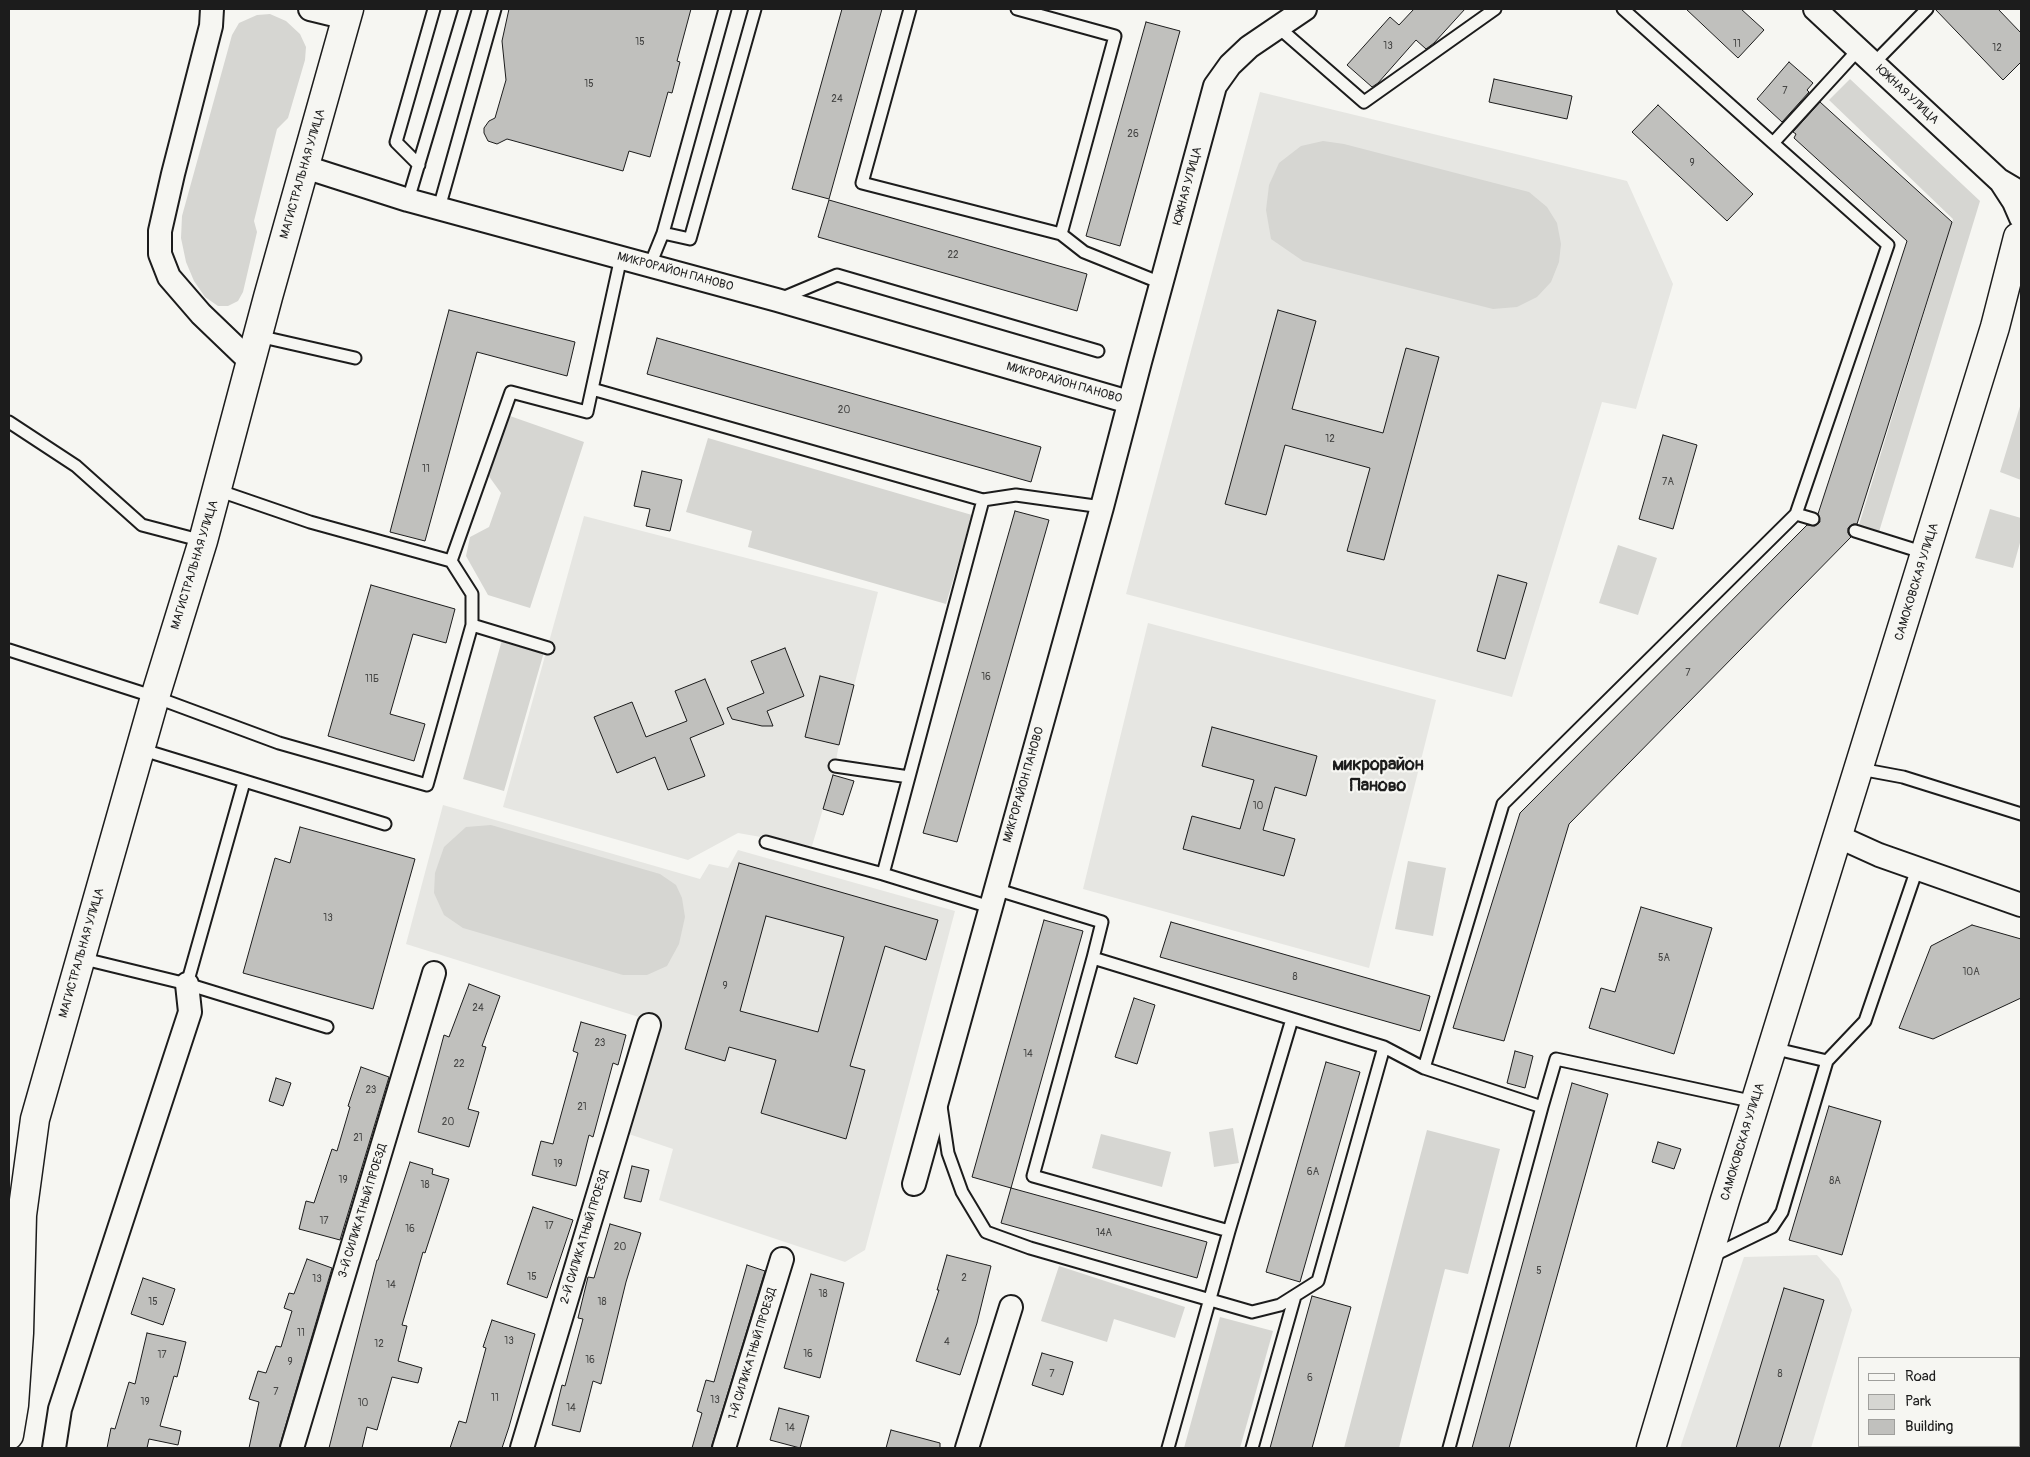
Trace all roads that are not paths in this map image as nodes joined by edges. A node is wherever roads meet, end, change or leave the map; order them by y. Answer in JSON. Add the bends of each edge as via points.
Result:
{"nodes":[{"id":1,"x":310,"y":9,"type":"edge"},
{"id":2,"x":434,"y":9,"type":"edge"},
{"id":3,"x":465,"y":9,"type":"edge"},
{"id":4,"x":494,"y":9,"type":"edge"},
{"id":5,"x":725,"y":9,"type":"edge"},
{"id":6,"x":755,"y":9,"type":"edge"},
{"id":7,"x":910,"y":9,"type":"edge"},
{"id":8,"x":1017,"y":9,"type":"edge"},
{"id":9,"x":1305,"y":9,"type":"edge"},
{"id":10,"x":1495,"y":9,"type":"edge"},
{"id":11,"x":1623,"y":9,"type":"edge"},
{"id":12,"x":1815,"y":9,"type":"edge"},
{"id":13,"x":1927,"y":9,"type":"edge"},
{"id":14,"x":348,"y":13,"type":"edge"},
{"id":15,"x":215,"y":15,"type":"edge"},
{"id":16,"x":1278,"y":27,"type":"junction"},
{"id":17,"x":1865,"y":57,"type":"junction"},
{"id":18,"x":1773,"y":143,"type":"junction"},
{"id":19,"x":419,"y":165,"type":"junction"},
{"id":20,"x":305,"y":167,"type":"junction"},
{"id":21,"x":1999,"y":180,"type":"junction"},
{"id":22,"x":2021,"y":193,"type":"edge"},
{"id":23,"x":408,"y":200,"type":"junction"},
{"id":24,"x":439,"y":208,"type":"junction"},
{"id":25,"x":2021,"y":231,"type":"edge"},
{"id":26,"x":663,"y":232,"type":"junction"},
{"id":27,"x":1061,"y":234,"type":"junction"},
{"id":28,"x":621,"y":257,"type":"junction"},
{"id":29,"x":650,"y":265,"type":"junction"},
{"id":30,"x":1161,"y":283,"type":"junction"},
{"id":31,"x":2021,"y":290,"type":"edge"},
{"id":32,"x":777,"y":300,"type":"junction"},
{"id":33,"x":1995,"y":327,"type":"junction"},
{"id":34,"x":258,"y":336,"type":"junction"},
{"id":35,"x":1098,"y":350,"type":"dead end"},
{"id":36,"x":355,"y":358,"type":"dead end"},
{"id":37,"x":251,"y":362,"type":"junction"},
{"id":38,"x":592,"y":389,"type":"junction"},
{"id":39,"x":1129,"y":402,"type":"junction"},
{"id":40,"x":9,"y":422,"type":"edge"},
{"id":41,"x":218,"y":490,"type":"junction"},
{"id":42,"x":983,"y":500,"type":"junction"},
{"id":43,"x":1102,"y":507,"type":"junction"},
{"id":44,"x":1796,"y":514,"type":"junction"},
{"id":45,"x":1813,"y":519,"type":"dead end"},
{"id":46,"x":1855,"y":531,"type":"dead end"},
{"id":47,"x":203,"y":541,"type":"junction"},
{"id":48,"x":1926,"y":553,"type":"junction"},
{"id":49,"x":451,"y":561,"type":"junction"},
{"id":50,"x":472,"y":625,"type":"junction"},
{"id":51,"x":548,"y":648,"type":"dead end"},
{"id":52,"x":9,"y":650,"type":"edge"},
{"id":53,"x":155,"y":697,"type":"junction"},
{"id":54,"x":140,"y":749,"type":"junction"},
{"id":55,"x":835,"y":766,"type":"dead end"},
{"id":56,"x":1860,"y":769,"type":"junction"},
{"id":57,"x":909,"y":777,"type":"junction"},
{"id":58,"x":244,"y":782,"type":"junction"},
{"id":59,"x":2021,"y":814,"type":"edge"},
{"id":60,"x":385,"y":824,"type":"dead end"},
{"id":61,"x":1837,"y":836,"type":"junction"},
{"id":62,"x":766,"y":842,"type":"dead end"},
{"id":63,"x":1917,"y":869,"type":"junction"},
{"id":64,"x":883,"y":874,"type":"junction"},
{"id":65,"x":993,"y":898,"type":"junction"},
{"id":66,"x":2021,"y":905,"type":"edge"},
{"id":67,"x":80,"y":958,"type":"junction"},
{"id":68,"x":1093,"y":958,"type":"junction"},
{"id":69,"x":434,"y":973,"type":"dead end"},
{"id":70,"x":187,"y":984,"type":"junction"},
{"id":71,"x":1292,"y":1019,"type":"junction"},
{"id":72,"x":648,"y":1025,"type":"dead end"},
{"id":73,"x":327,"y":1027,"type":"dead end"},
{"id":74,"x":1384,"y":1047,"type":"junction"},
{"id":75,"x":1772,"y":1048,"type":"junction"},
{"id":76,"x":1827,"y":1060,"type":"junction"},
{"id":77,"x":1424,"y":1068,"type":"junction"},
{"id":78,"x":938,"y":1092,"type":"junction"},
{"id":79,"x":1755,"y":1102,"type":"junction"},
{"id":80,"x":1542,"y":1106,"type":"junction"},
{"id":81,"x":34,"y":1119,"type":"junction"},
{"id":82,"x":9,"y":1170,"type":"edge"},
{"id":83,"x":914,"y":1184,"type":"dead end"},
{"id":84,"x":1229,"y":1231,"type":"junction"},
{"id":85,"x":1708,"y":1258,"type":"junction"},
{"id":86,"x":782,"y":1259,"type":"dead end"},
{"id":87,"x":1295,"y":1296,"type":"junction"},
{"id":88,"x":1210,"y":1300,"type":"junction"},
{"id":89,"x":1011,"y":1307,"type":"dead end"},
{"id":90,"x":9,"y":1435,"type":"edge"},
{"id":91,"x":54,"y":1448,"type":"edge"},
{"id":92,"x":292,"y":1448,"type":"edge"},
{"id":93,"x":522,"y":1448,"type":"edge"},
{"id":94,"x":724,"y":1448,"type":"edge"},
{"id":95,"x":967,"y":1448,"type":"edge"},
{"id":96,"x":1168,"y":1448,"type":"edge"},
{"id":97,"x":1252,"y":1448,"type":"edge"},
{"id":98,"x":1449,"y":1448,"type":"edge"},
{"id":99,"x":1652,"y":1448,"type":"edge"}],
"edges":[{"from":1,"to":14,"type":"street"},
{"from":2,"to":19,"type":"lane","via":[[396,142]]},
{"from":3,"to":19,"type":"lane"},
{"from":4,"to":24,"type":"lane"},
{"from":5,"to":26,"type":"lane"},
{"from":6,"to":26,"type":"lane","via":[[690,239]]},
{"from":7,"to":27,"type":"lane","via":[[862,183]]},
{"from":8,"to":27,"type":"lane","via":[[1115,36]]},
{"from":9,"to":16,"type":"street","name":"ЮЖНАЯ УЛИЦА"},
{"from":10,"to":16,"type":"lane","via":[[1364,102]]},
{"from":11,"to":18,"type":"lane"},
{"from":12,"to":17,"type":"street","name":"ЮЖНАЯ УЛИЦА"},
{"from":13,"to":17,"type":"lane"},
{"from":14,"to":20,"type":"main road","name":"МАГИСТРАЛЬНАЯ УЛИЦА"},
{"from":15,"to":37,"type":"street","via":[[173,174],[160,231],[160,254],[169,277],[201,314]]},
{"from":16,"to":30,"type":"street","name":"ЮЖНАЯ УЛИЦА","via":[[1230,65],[1215,86]]},
{"from":17,"to":18,"type":"lane"},
{"from":17,"to":21,"type":"street","name":"ЮЖНАЯ УЛИЦА"},
{"from":18,"to":44,"type":"lane","via":[[1888,246]]},
{"from":19,"to":23,"type":"lane"},
{"from":20,"to":23,"type":"street","name":"МИКРОРАЙОН ПАНОВО"},
{"from":20,"to":34,"type":"main road","name":"МАГИСТРАЛЬНАЯ УЛИЦА"},
{"from":21,"to":22,"type":"street","name":"ЮЖНАЯ УЛИЦА"},
{"from":21,"to":25,"type":"street","name":"ЮЖНАЯ УЛИЦА","via":[[2014,202]]},
{"from":23,"to":24,"type":"street","name":"МИКРОРАЙОН ПАНОВО"},
{"from":24,"to":28,"type":"street","name":"МИКРОРАЙОН ПАНОВО"},
{"from":25,"to":33,"type":"main road","name":"САМОКОВСКАЯ УЛИЦА"},
{"from":26,"to":29,"type":"lane"},
{"from":27,"to":30,"type":"lane","via":[[1084,252]]},
{"from":28,"to":29,"type":"street","name":"МИКРОРАЙОН ПАНОВО"},
{"from":28,"to":38,"type":"lane"},
{"from":29,"to":32,"type":"street","name":"МИКРОРАЙОН ПАНОВО"},
{"from":30,"to":39,"type":"street","name":"ЮЖНАЯ УЛИЦА"},
{"from":31,"to":33,"type":"main road","name":"САМОКОВСКАЯ УЛИЦА"},
{"from":32,"to":35,"type":"lane","via":[[837,275]]},
{"from":32,"to":39,"type":"street","name":"МИКРОРАЙОН ПАНОВО"},
{"from":33,"to":48,"type":"main road","name":"САМОКОВСКАЯ УЛИЦА"},
{"from":34,"to":36,"type":"lane"},
{"from":34,"to":37,"type":"main road","name":"МАГИСТРАЛЬНАЯ УЛИЦА"},
{"from":37,"to":41,"type":"main road","name":"МАГИСТРАЛЬНАЯ УЛИЦА"},
{"from":38,"to":42,"type":"lane"},
{"from":38,"to":49,"type":"lane","via":[[587,412],[511,392]]},
{"from":39,"to":43,"type":"street","name":"МИКРОРАЙОН ПАНОВО"},
{"from":40,"to":47,"type":"lane","via":[[76,466],[142,525]]},
{"from":41,"to":47,"type":"main road","name":"МАГИСТРАЛЬНАЯ УЛИЦА"},
{"from":41,"to":49,"type":"lane","via":[[310,522]]},
{"from":42,"to":43,"type":"lane","via":[[1016,495]]},
{"from":42,"to":57,"type":"lane"},
{"from":43,"to":65,"type":"street","name":"МИКРОРАЙОН ПАНОВО"},
{"from":44,"to":45,"type":"lane"},
{"from":44,"to":77,"type":"lane","via":[[1503,804]]},
{"from":46,"to":48,"type":"lane"},
{"from":47,"to":53,"type":"main road","name":"МАГИСТРАЛЬНАЯ УЛИЦА"},
{"from":48,"to":56,"type":"main road","name":"САМОКОВСКАЯ УЛИЦА"},
{"from":49,"to":50,"type":"lane","via":[[472,594]]},
{"from":50,"to":51,"type":"lane"},
{"from":50,"to":53,"type":"lane","via":[[427,784],[279,744]]},
{"from":52,"to":53,"type":"lane"},
{"from":53,"to":54,"type":"main road","name":"МАГИСТРАЛЬНАЯ УЛИЦА"},
{"from":54,"to":58,"type":"lane"},
{"from":54,"to":67,"type":"main road","name":"МАГИСТРАЛЬНАЯ УЛИЦА"},
{"from":55,"to":57,"type":"lane"},
{"from":56,"to":59,"type":"lane","via":[[1903,777]]},
{"from":56,"to":61,"type":"main road","name":"САМОКОВСКАЯ УЛИЦА"},
{"from":57,"to":64,"type":"lane"},
{"from":58,"to":60,"type":"lane"},
{"from":58,"to":70,"type":"lane"},
{"from":61,"to":63,"type":"street"},
{"from":61,"to":75,"type":"main road","name":"САМОКОВСКАЯ УЛИЦА"},
{"from":62,"to":64,"type":"lane"},
{"from":63,"to":66,"type":"street"},
{"from":63,"to":76,"type":"lane","via":[[1865,1021]]},
{"from":64,"to":65,"type":"lane"},
{"from":65,"to":68,"type":"lane","via":[[1102,922]]},
{"from":65,"to":78,"type":"street","name":"МИКРОРАЙОН ПАНОВО"},
{"from":67,"to":70,"type":"lane"},
{"from":67,"to":81,"type":"main road","name":"МАГИСТРАЛЬНАЯ УЛИЦА"},
{"from":68,"to":71,"type":"lane"},
{"from":68,"to":84,"type":"lane","via":[[1033,1176]]},
{"from":69,"to":92,"type":"street","name":"3-Й СИЛИКАТНЫЙ ПРОЕЗД"},
{"from":70,"to":73,"type":"lane"},
{"from":70,"to":91,"type":"street","via":[[190,1012],[60,1409]]},
{"from":71,"to":74,"type":"lane"},
{"from":71,"to":84,"type":"lane"},
{"from":72,"to":93,"type":"street","name":"2-Й СИЛИКАТНЫЙ ПРОЕЗД"},
{"from":74,"to":77,"type":"lane"},
{"from":74,"to":87,"type":"lane","via":[[1318,1281]]},
{"from":75,"to":76,"type":"lane"},
{"from":75,"to":79,"type":"main road","name":"САМОКОВСКАЯ УЛИЦА"},
{"from":76,"to":85,"type":"lane","via":[[1782,1212],[1772,1227]]},
{"from":77,"to":80,"type":"lane"},
{"from":78,"to":83,"type":"street","name":"МИКРОРАЙОН ПАНОВО"},
{"from":78,"to":88,"type":"lane","via":[[948,1153],[962,1192],[986,1232],[1030,1248]]},
{"from":79,"to":80,"type":"lane","via":[[1556,1060]]},
{"from":79,"to":85,"type":"main road","name":"САМОКОВСКАЯ УЛИЦА"},
{"from":80,"to":98,"type":"lane"},
{"from":81,"to":82,"type":"main road","name":"МАГИСТРАЛЬНАЯ УЛИЦА"},
{"from":81,"to":90,"type":"main road","name":"МАГИСТРАЛЬНАЯ УЛИЦА","via":[[22,1215],[19,1333]]},
{"from":84,"to":88,"type":"lane"},
{"from":85,"to":99,"type":"main road","name":"САМОКОВСКАЯ УЛИЦА"},
{"from":86,"to":94,"type":"street","name":"1-Й СИЛИКАТНЫЙ ПРОЕЗД"},
{"from":87,"to":88,"type":"lane","via":[[1280,1305],[1252,1312]]},
{"from":87,"to":97,"type":"lane"},
{"from":88,"to":96,"type":"lane"},
{"from":89,"to":95,"type":"street"}]}
